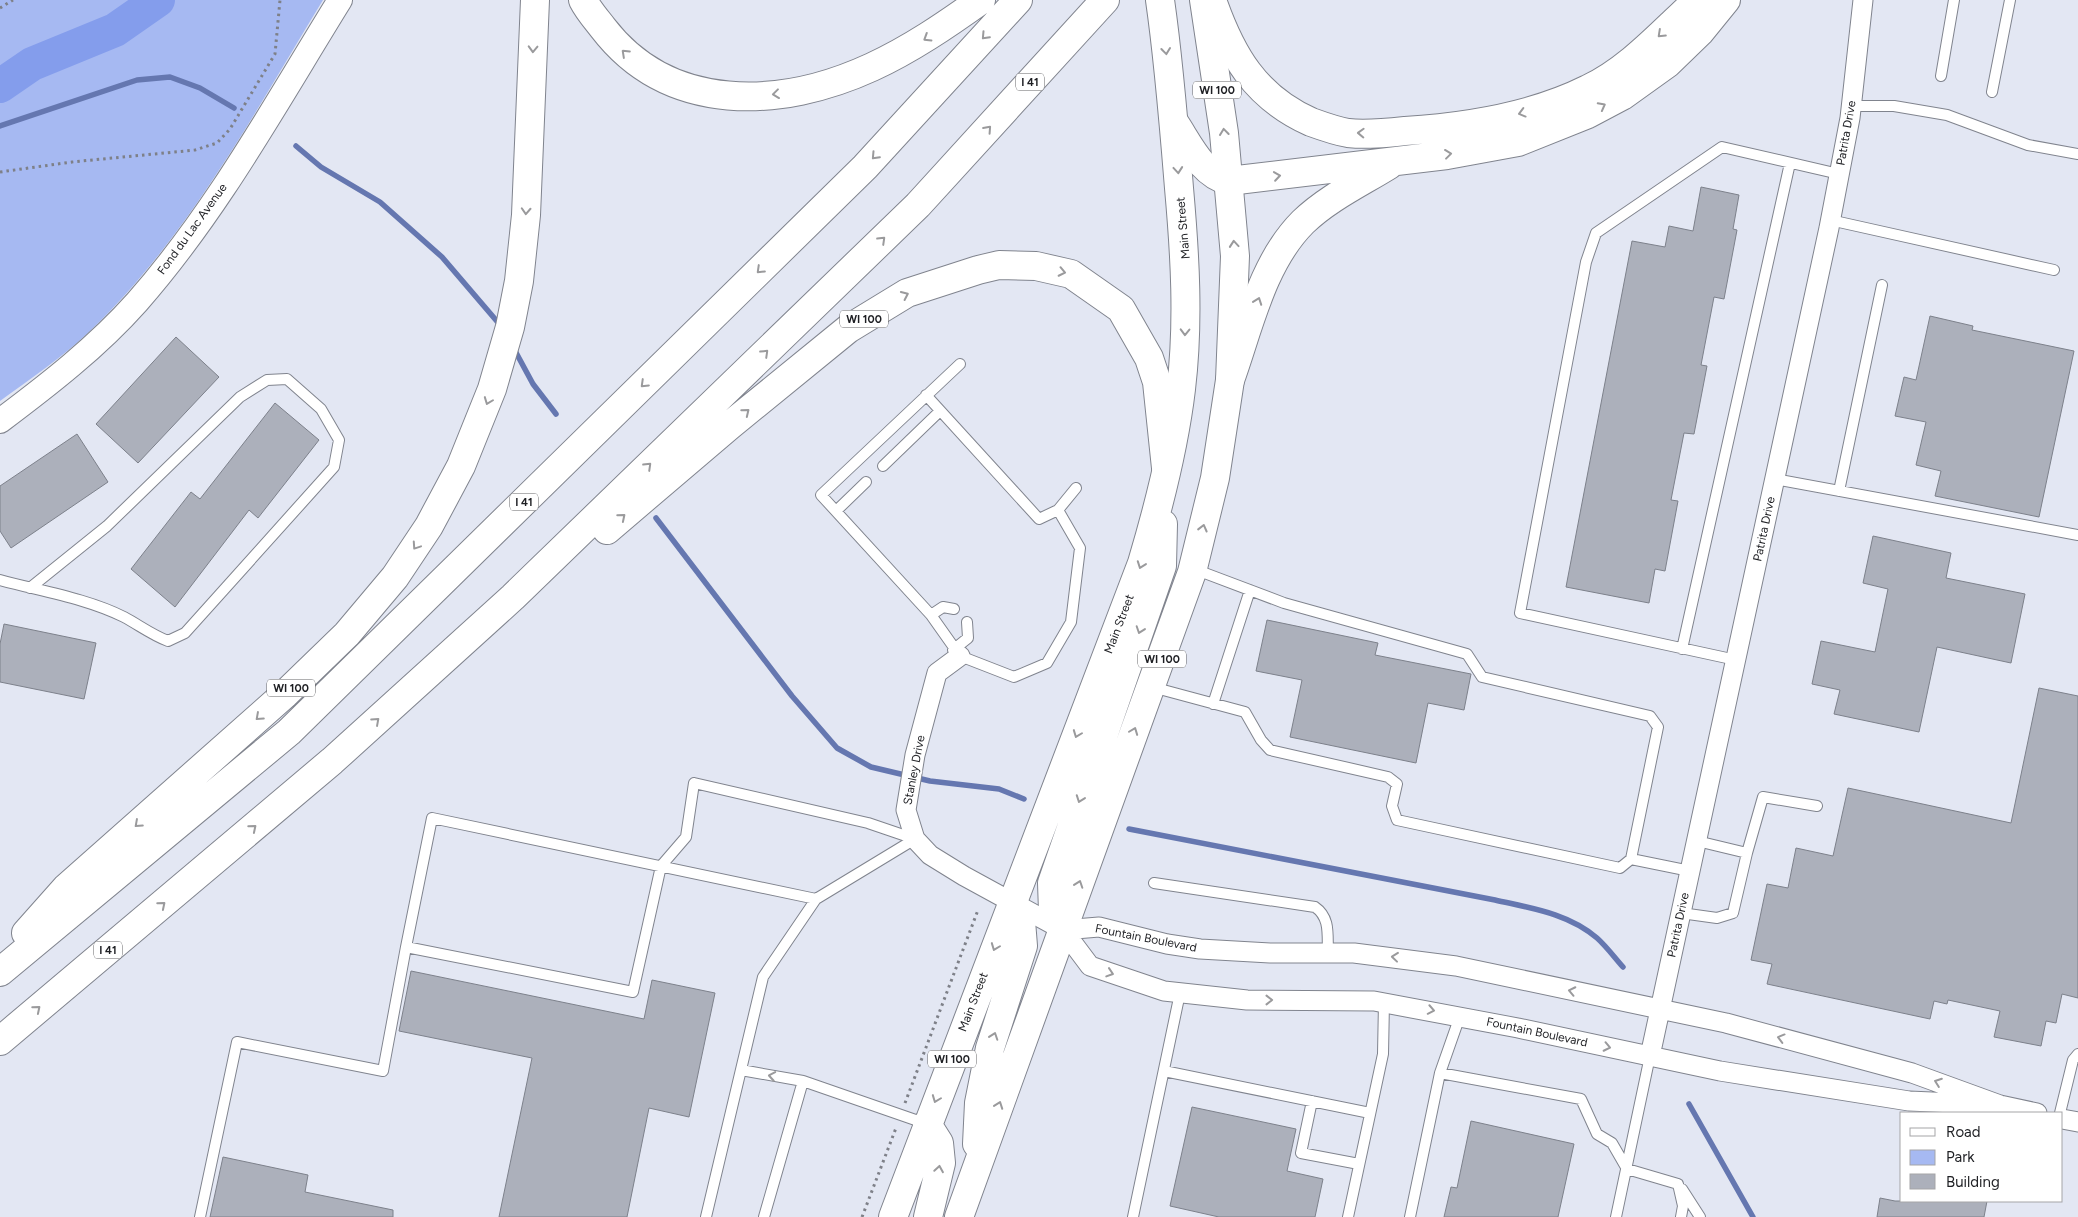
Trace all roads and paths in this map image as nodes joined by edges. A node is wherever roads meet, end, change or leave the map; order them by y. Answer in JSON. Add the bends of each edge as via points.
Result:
{"nodes":[{"id":1,"x":13,"y":0,"type":"edge"},
{"id":2,"x":280,"y":0,"type":"edge"},
{"id":3,"x":340,"y":0,"type":"edge"},
{"id":4,"x":535,"y":0,"type":"edge"},
{"id":5,"x":583,"y":0,"type":"edge"},
{"id":6,"x":982,"y":0,"type":"edge"},
{"id":7,"x":1018,"y":0,"type":"edge"},
{"id":8,"x":1105,"y":0,"type":"edge"},
{"id":9,"x":1204,"y":0,"type":"edge"},
{"id":10,"x":1212,"y":0,"type":"edge"},
{"id":11,"x":1696,"y":0,"type":"edge"},
{"id":12,"x":1726,"y":0,"type":"edge"},
{"id":13,"x":1863,"y":0,"type":"edge"},
{"id":14,"x":1954,"y":0,"type":"edge"},
{"id":15,"x":2010,"y":0,"type":"edge"},
{"id":16,"x":1160,"y":2,"type":"edge"},
{"id":17,"x":0,"y":8,"type":"edge"},
{"id":18,"x":1941,"y":76,"type":"dead end"},
{"id":19,"x":1992,"y":92,"type":"dead end"},
{"id":20,"x":1851,"y":106,"type":"junction"},
{"id":21,"x":1174,"y":122,"type":"junction"},
{"id":22,"x":2078,"y":154,"type":"edge"},
{"id":23,"x":1400,"y":159,"type":"junction"},
{"id":24,"x":1790,"y":163,"type":"junction"},
{"id":25,"x":0,"y":172,"type":"edge"},
{"id":26,"x":1839,"y":174,"type":"junction"},
{"id":27,"x":1229,"y":181,"type":"junction"},
{"id":28,"x":1830,"y":220,"type":"junction"},
{"id":29,"x":2054,"y":270,"type":"dead end"},
{"id":30,"x":1882,"y":285,"type":"dead end"},
{"id":31,"x":960,"y":364,"type":"dead end"},
{"id":32,"x":1230,"y":380,"type":"junction"},
{"id":33,"x":926,"y":395,"type":"junction"},
{"id":34,"x":940,"y":411,"type":"junction"},
{"id":35,"x":0,"y":421,"type":"edge"},
{"id":36,"x":883,"y":466,"type":"dead end"},
{"id":37,"x":1166,"y":468,"type":"junction"},
{"id":38,"x":1775,"y":479,"type":"junction"},
{"id":39,"x":866,"y":482,"type":"dead end"},
{"id":40,"x":1076,"y":488,"type":"dead end"},
{"id":41,"x":1840,"y":491,"type":"junction"},
{"id":42,"x":1161,"y":497,"type":"junction"},
{"id":43,"x":1058,"y":510,"type":"junction"},
{"id":44,"x":836,"y":512,"type":"junction"},
{"id":45,"x":2078,"y":535,"type":"edge"},
{"id":46,"x":1193,"y":569,"type":"junction"},
{"id":47,"x":0,"y":580,"type":"edge"},
{"id":48,"x":30,"y":588,"type":"junction"},
{"id":49,"x":1250,"y":590,"type":"junction"},
{"id":50,"x":513,"y":597,"type":"junction"},
{"id":51,"x":954,"y":609,"type":"dead end"},
{"id":52,"x":931,"y":615,"type":"junction"},
{"id":53,"x":967,"y":622,"type":"dead end"},
{"id":54,"x":1682,"y":649,"type":"junction"},
{"id":55,"x":956,"y":653,"type":"junction"},
{"id":56,"x":1736,"y":660,"type":"junction"},
{"id":57,"x":1151,"y":687,"type":"junction"},
{"id":58,"x":1213,"y":704,"type":"junction"},
{"id":59,"x":1817,"y":806,"type":"dead end"},
{"id":60,"x":915,"y":839,"type":"junction"},
{"id":61,"x":1697,"y":840,"type":"junction"},
{"id":62,"x":1747,"y":853,"type":"junction"},
{"id":63,"x":1631,"y":859,"type":"junction"},
{"id":64,"x":661,"y":866,"type":"junction"},
{"id":65,"x":1690,"y":871,"type":"junction"},
{"id":66,"x":1154,"y":883,"type":"dead end"},
{"id":67,"x":816,"y":898,"type":"junction"},
{"id":68,"x":1013,"y":902,"type":"junction"},
{"id":69,"x":978,"y":910,"type":"dead end"},
{"id":70,"x":1681,"y":913,"type":"junction"},
{"id":71,"x":1063,"y":930,"type":"junction"},
{"id":72,"x":406,"y":947,"type":"junction"},
{"id":73,"x":1328,"y":954,"type":"junction"},
{"id":74,"x":0,"y":962,"type":"edge"},
{"id":75,"x":0,"y":972,"type":"edge"},
{"id":76,"x":1180,"y":992,"type":"junction"},
{"id":77,"x":1384,"y":1002,"type":"junction"},
{"id":78,"x":1660,"y":1009,"type":"junction"},
{"id":79,"x":1460,"y":1016,"type":"junction"},
{"id":80,"x":0,"y":1040,"type":"edge"},
{"id":81,"x":2078,"y":1054,"type":"edge"},
{"id":82,"x":1650,"y":1056,"type":"junction"},
{"id":83,"x":741,"y":1070,"type":"junction"},
{"id":84,"x":1164,"y":1071,"type":"junction"},
{"id":85,"x":1440,"y":1073,"type":"junction"},
{"id":86,"x":803,"y":1082,"type":"junction"},
{"id":87,"x":1312,"y":1101,"type":"junction"},
{"id":88,"x":2000,"y":1105,"type":"junction"},
{"id":89,"x":2032,"y":1112,"type":"edge"},
{"id":90,"x":2060,"y":1112,"type":"edge"},
{"id":91,"x":1370,"y":1113,"type":"junction"},
{"id":92,"x":900,"y":1115,"type":"junction"},
{"id":93,"x":2063,"y":1119,"type":"edge"},
{"id":94,"x":2078,"y":1122,"type":"edge"},
{"id":95,"x":927,"y":1124,"type":"junction"},
{"id":96,"x":1359,"y":1164,"type":"junction"},
{"id":97,"x":1627,"y":1169,"type":"junction"},
{"id":98,"x":976,"y":1171,"type":"junction"},
{"id":99,"x":1678,"y":1184,"type":"junction"},
{"id":100,"x":200,"y":1217,"type":"edge"},
{"id":101,"x":706,"y":1217,"type":"edge"},
{"id":102,"x":764,"y":1217,"type":"edge"},
{"id":103,"x":862,"y":1217,"type":"edge"},
{"id":104,"x":892,"y":1217,"type":"edge"},
{"id":105,"x":928,"y":1217,"type":"edge"},
{"id":106,"x":959,"y":1217,"type":"edge"},
{"id":107,"x":1133,"y":1217,"type":"edge"},
{"id":108,"x":1348,"y":1217,"type":"edge"},
{"id":109,"x":1410,"y":1217,"type":"edge"},
{"id":110,"x":1616,"y":1217,"type":"edge"},
{"id":111,"x":1681,"y":1217,"type":"edge"},
{"id":112,"x":1700,"y":1217,"type":"edge"}],
"edges":[{"from":1,"to":17,"type":"path"},
{"from":2,"to":25,"type":"path","via":[[275,54],[217,144],[195,150]]},
{"from":3,"to":35,"type":"street","name":"Fond du Lac Avenue","via":[[208,210],[162,272],[106,334]]},
{"from":4,"to":74,"type":"main road","number":"WI 100","one_way":true,"via":[[526,215],[510,326],[492,389],[461,466],[429,526],[395,577],[346,634],[292,687],[66,888]]},
{"from":6,"to":5,"type":"main road","one_way":true,"via":[[917,44],[871,68],[827,85],[736,97],[680,86],[635,63],[614,43]]},
{"from":7,"to":75,"type":"main road","number":"I 41","one_way":true,"via":[[865,167],[289,732]]},
{"from":50,"to":8,"type":"main road","number":"I 41","one_way":true,"via":[[918,206]]},
{"from":27,"to":9,"type":"main road","number":"WI 100","one_way":true},
{"from":11,"to":10,"type":"main road","one_way":true,"via":[[1638,56],[1590,89],[1508,116],[1433,129],[1373,134],[1347,132],[1311,122],[1270,97],[1235,56]]},
{"from":23,"to":12,"type":"main road","one_way":true,"via":[[1518,142],[1588,114],[1622,96],[1668,63],[1700,32]]},
{"from":13,"to":20,"type":"street","name":"Patrita Drive"},
{"from":14,"to":18,"type":"lane"},
{"from":15,"to":19,"type":"lane"},
{"from":16,"to":21,"type":"main road","name":"Main Street","number":"WI 100","one_way":true},
{"from":20,"to":22,"type":"lane","via":[[1894,106],[1947,115],[2028,145]]},
{"from":20,"to":26,"type":"street","name":"Patrita Drive"},
{"from":21,"to":27,"type":"main road","via":[[1206,169]]},
{"from":21,"to":37,"type":"main road","name":"Main Street","number":"WI 100","one_way":true,"via":[[1186,272],[1185,345],[1181,390]]},
{"from":27,"to":23,"type":"main road","one_way":true},
{"from":32,"to":23,"type":"main road","one_way":true,"via":[[1270,270],[1294,233],[1330,201]]},
{"from":24,"to":26,"type":"lane"},
{"from":24,"to":54,"type":"lane"},
{"from":24,"to":54,"type":"lane","via":[[1722,147],[1596,233],[1586,262],[1520,613]]},
{"from":26,"to":28,"type":"street","name":"Patrita Drive"},
{"from":32,"to":27,"type":"main road","number":"WI 100","one_way":true,"via":[[1235,256]]},
{"from":28,"to":29,"type":"lane"},
{"from":28,"to":38,"type":"street","name":"Patrita Drive"},
{"from":30,"to":41,"type":"lane"},
{"from":31,"to":33,"type":"lane"},
{"from":46,"to":32,"type":"main road","number":"WI 100","one_way":true,"via":[[1215,478]]},
{"from":33,"to":34,"type":"lane"},
{"from":33,"to":44,"type":"lane","via":[[821,495]]},
{"from":34,"to":36,"type":"lane"},
{"from":34,"to":43,"type":"lane","via":[[1039,519]]},
{"from":37,"to":42,"type":"main road","name":"Main Street","number":"WI 100"},
{"from":50,"to":37,"type":"main road","number":"WI 100","one_way":true,"via":[[606,530],[848,329],[907,293],[999,265],[1036,266],[1071,274],[1120,309],[1149,358],[1157,382]]},
{"from":38,"to":41,"type":"lane"},
{"from":38,"to":56,"type":"street","name":"Patrita Drive"},
{"from":39,"to":44,"type":"lane"},
{"from":40,"to":43,"type":"lane"},
{"from":41,"to":45,"type":"lane"},
{"from":42,"to":68,"type":"main road","name":"Main Street","number":"WI 100","one_way":true,"via":[[1142,563]]},
{"from":42,"to":71,"type":"main road","one_way":true,"via":[[1162,566],[1052,883],[1053,911]]},
{"from":43,"to":55,"type":"lane","via":[[1080,548],[1071,622],[1047,663],[1014,677]]},
{"from":44,"to":52,"type":"lane"},
{"from":46,"to":49,"type":"lane"},
{"from":46,"to":57,"type":"main road","number":"WI 100"},
{"from":47,"to":48,"type":"lane"},
{"from":48,"to":48,"type":"lane","via":[[96,606],[168,641],[185,633],[334,467],[339,440],[322,409],[287,379],[268,380],[240,397],[107,526]]},
{"from":49,"to":58,"type":"lane"},
{"from":49,"to":63,"type":"lane","via":[[1284,603],[1467,654],[1482,677],[1650,716],[1658,727]]},
{"from":80,"to":50,"type":"main road","number":"I 41","one_way":true,"via":[[332,761]]},
{"from":51,"to":52,"type":"lane","via":[[943,607]]},
{"from":52,"to":55,"type":"lane"},
{"from":53,"to":55,"type":"lane","via":[[968,638]]},
{"from":54,"to":56,"type":"lane"},
{"from":55,"to":60,"type":"street","name":"Stanley Drive","via":[[937,673],[915,756],[906,810]]},
{"from":56,"to":61,"type":"street","name":"Patrita Drive"},
{"from":57,"to":58,"type":"lane"},
{"from":71,"to":57,"type":"main road","number":"WI 100","one_way":true},
{"from":58,"to":63,"type":"lane","via":[[1244,712],[1270,750],[1388,777],[1397,784],[1392,806],[1396,820],[1620,868]]},
{"from":59,"to":62,"type":"lane","via":[[1763,797]]},
{"from":60,"to":64,"type":"lane","via":[[868,823],[694,783],[686,837]]},
{"from":60,"to":67,"type":"lane"},
{"from":60,"to":68,"type":"street","name":"Stanley Drive","via":[[930,855]]},
{"from":61,"to":62,"type":"lane"},
{"from":61,"to":65,"type":"street","name":"Patrita Drive"},
{"from":62,"to":70,"type":"lane","via":[[1733,913],[1717,918]]},
{"from":63,"to":65,"type":"lane"},
{"from":64,"to":67,"type":"lane"},
{"from":64,"to":72,"type":"lane","via":[[633,992]]},
{"from":64,"to":72,"type":"lane","via":[[432,818]]},
{"from":65,"to":70,"type":"street","name":"Patrita Drive"},
{"from":66,"to":73,"type":"lane","via":[[1315,907],[1324,913],[1327,923]]},
{"from":67,"to":83,"type":"lane","via":[[763,977]]},
{"from":68,"to":71,"type":"street","name":"Stanley Drive"},
{"from":68,"to":95,"type":"main road","name":"Main Street","number":"WI 100","one_way":true},
{"from":98,"to":68,"type":"main road","one_way":true,"via":[[979,1103],[990,1048],[1023,946],[1021,921]]},
{"from":69,"to":92,"type":"path"},
{"from":70,"to":78,"type":"street","name":"Patrita Drive"},
{"from":71,"to":73,"type":"street","name":"Fountain Boulevard","via":[[1099,927],[1200,949]]},
{"from":71,"to":76,"type":"street","name":"Fountain Boulevard","one_way":true,"via":[[1090,966],[1164,991]]},
{"from":98,"to":71,"type":"main road","number":"WI 100","one_way":true},
{"from":72,"to":100,"type":"lane","via":[[382,1071],[237,1042]]},
{"from":78,"to":73,"type":"street","name":"Fountain Boulevard","one_way":true,"via":[[1456,966],[1354,953]]},
{"from":76,"to":77,"type":"street","name":"Fountain Boulevard","one_way":true,"via":[[1247,1000]]},
{"from":76,"to":84,"type":"lane"},
{"from":77,"to":79,"type":"street","name":"Fountain Boulevard","one_way":true},
{"from":77,"to":91,"type":"lane","via":[[1383,1054]]},
{"from":78,"to":82,"type":"street","name":"Patrita Drive"},
{"from":88,"to":78,"type":"street","name":"Fountain Boulevard","one_way":true,"via":[[1912,1073],[1726,1023]]},
{"from":79,"to":82,"type":"street","name":"Fountain Boulevard","one_way":true},
{"from":79,"to":85,"type":"lane"},
{"from":81,"to":90,"type":"lane","via":[[2073,1060]]},
{"from":82,"to":88,"type":"street","name":"Fountain Boulevard","via":[[1720,1071],[1909,1101]]},
{"from":82,"to":97,"type":"lane"},
{"from":86,"to":83,"type":"lane","one_way":true},
{"from":83,"to":101,"type":"lane"},
{"from":84,"to":87,"type":"lane"},
{"from":84,"to":107,"type":"lane"},
{"from":85,"to":97,"type":"lane","via":[[1581,1099],[1597,1134],[1612,1143]]},
{"from":85,"to":109,"type":"lane"},
{"from":86,"to":92,"type":"lane"},
{"from":86,"to":102,"type":"lane"},
{"from":87,"to":91,"type":"lane"},
{"from":87,"to":96,"type":"lane","via":[[1302,1153]]},
{"from":88,"to":89,"type":"street","name":"Fountain Boulevard"},
{"from":91,"to":96,"type":"lane"},
{"from":92,"to":95,"type":"lane"},
{"from":92,"to":103,"type":"path"},
{"from":93,"to":94,"type":"street"},
{"from":95,"to":104,"type":"main road","name":"Main Street","number":"WI 100"},
{"from":105,"to":95,"type":"main road","one_way":true,"via":[[941,1163],[939,1143]]},
{"from":96,"to":108,"type":"lane"},
{"from":97,"to":99,"type":"lane"},
{"from":97,"to":110,"type":"lane"},
{"from":98,"to":106,"type":"main road","number":"WI 100"},
{"from":99,"to":111,"type":"lane","via":[[1683,1206]]},
{"from":99,"to":112,"type":"lane"}]}
